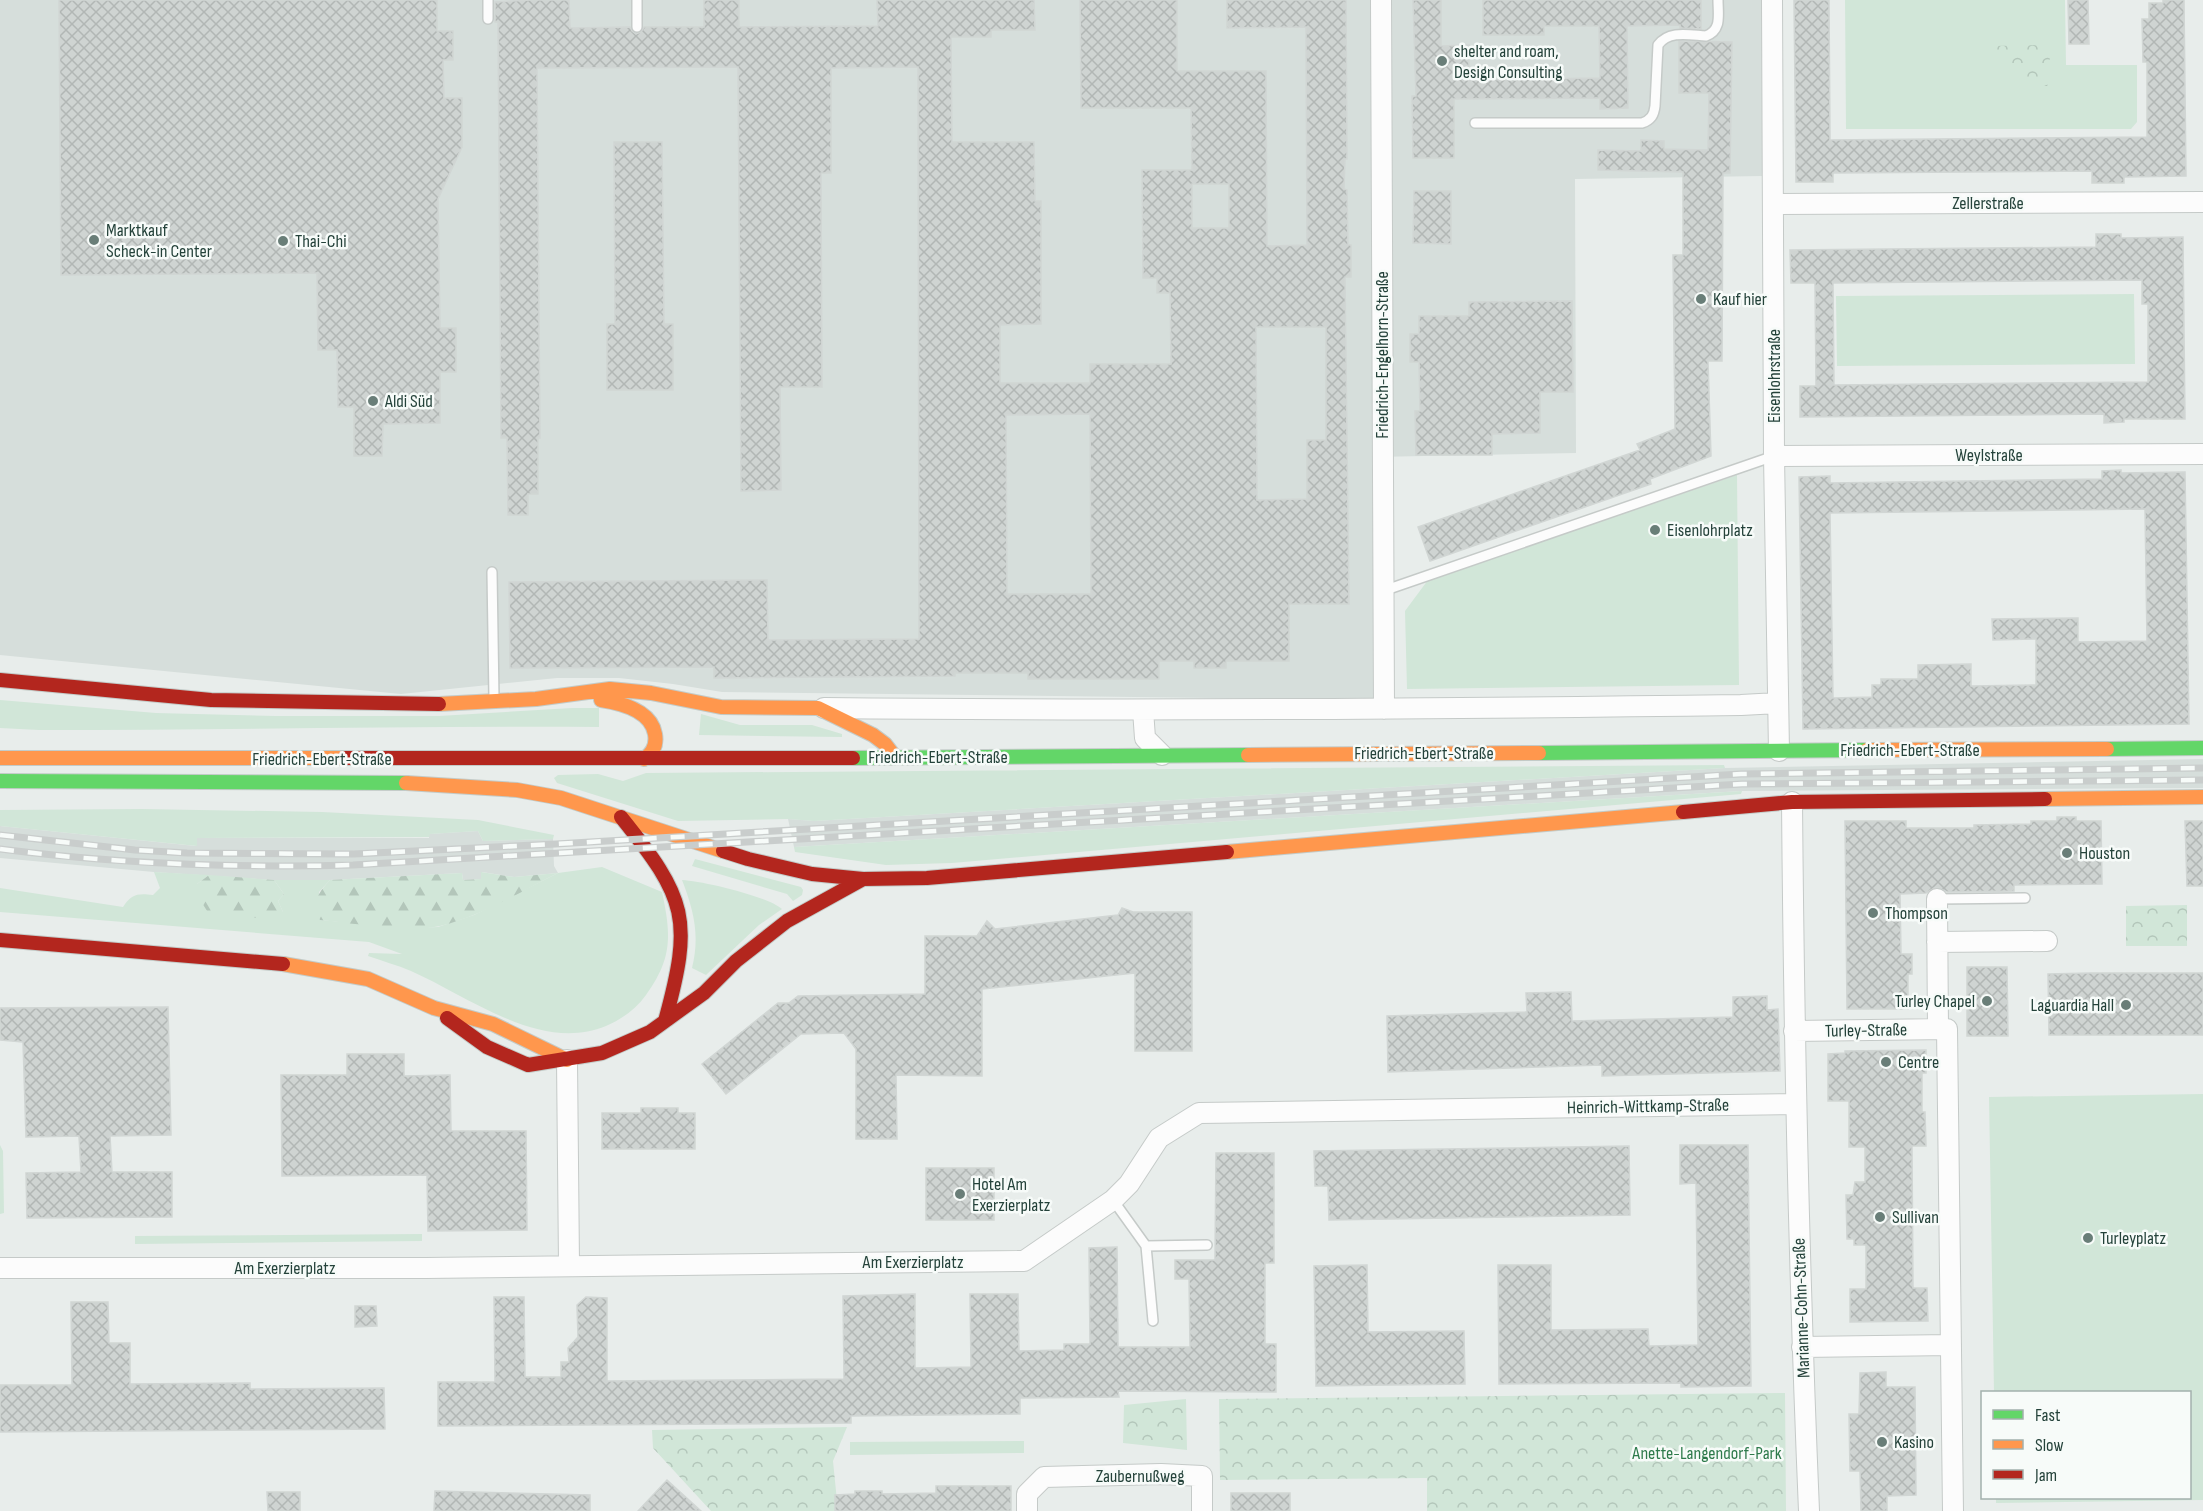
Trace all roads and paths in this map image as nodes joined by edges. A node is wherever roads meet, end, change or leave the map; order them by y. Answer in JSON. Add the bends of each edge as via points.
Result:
{"nodes":[{"id":1,"x":488,"y":0,"type":"edge"},
{"id":2,"x":637,"y":0,"type":"edge"},
{"id":3,"x":1382,"y":0,"type":"edge"},
{"id":4,"x":1718,"y":0,"type":"edge"},
{"id":5,"x":1772,"y":0,"type":"edge"},
{"id":6,"x":488,"y":19,"type":"dead end"},
{"id":7,"x":637,"y":27,"type":"dead end"},
{"id":8,"x":1475,"y":123,"type":"dead end"},
{"id":9,"x":2203,"y":202,"type":"edge"},
{"id":10,"x":1773,"y":204,"type":"junction"},
{"id":11,"x":2203,"y":454,"type":"edge"},
{"id":12,"x":1774,"y":456,"type":"junction"},
{"id":13,"x":492,"y":572,"type":"dead end"},
{"id":14,"x":1383,"y":591,"type":"junction"},
{"id":15,"x":0,"y":680,"type":"edge"},
{"id":16,"x":567,"y":696,"type":"junction"},
{"id":17,"x":494,"y":701,"type":"junction"},
{"id":18,"x":1778,"y":703,"type":"junction"},
{"id":19,"x":818,"y":708,"type":"junction"},
{"id":20,"x":1384,"y":709,"type":"junction"},
{"id":21,"x":1143,"y":710,"type":"junction"},
{"id":22,"x":2203,"y":748,"type":"edge"},
{"id":23,"x":1779,"y":751,"type":"junction"},
{"id":24,"x":1162,"y":755,"type":"junction"},
{"id":25,"x":895,"y":757,"type":"junction"},
{"id":26,"x":0,"y":758,"type":"edge"},
{"id":27,"x":644,"y":759,"type":"junction"},
{"id":28,"x":0,"y":781,"type":"edge"},
{"id":29,"x":2203,"y":797,"type":"edge"},
{"id":30,"x":1792,"y":802,"type":"junction"},
{"id":31,"x":621,"y":817,"type":"junction"},
{"id":32,"x":863,"y":879,"type":"junction"},
{"id":33,"x":2025,"y":898,"type":"dead end"},
{"id":34,"x":1936,"y":899,"type":"joint"},
{"id":35,"x":0,"y":940,"type":"edge"},
{"id":36,"x":2047,"y":940,"type":"dead end"},
{"id":37,"x":1937,"y":942,"type":"junction"},
{"id":38,"x":434,"y":1008,"type":"junction"},
{"id":39,"x":665,"y":1021,"type":"junction"},
{"id":40,"x":1938,"y":1029,"type":"junction"},
{"id":41,"x":1794,"y":1031,"type":"junction"},
{"id":42,"x":567,"y":1060,"type":"junction"},
{"id":43,"x":1796,"y":1104,"type":"junction"},
{"id":44,"x":1199,"y":1113,"type":"joint"},
{"id":45,"x":1113,"y":1200,"type":"junction"},
{"id":46,"x":1206,"y":1245,"type":"dead end"},
{"id":47,"x":1146,"y":1246,"type":"junction"},
{"id":48,"x":569,"y":1265,"type":"junction"},
{"id":49,"x":0,"y":1268,"type":"edge"},
{"id":50,"x":1153,"y":1321,"type":"dead end"},
{"id":51,"x":1951,"y":1345,"type":"junction"},
{"id":52,"x":1802,"y":1347,"type":"junction"},
{"id":53,"x":1027,"y":1511,"type":"edge"},
{"id":54,"x":1202,"y":1511,"type":"edge"},
{"id":55,"x":1809,"y":1511,"type":"edge"},
{"id":56,"x":1953,"y":1511,"type":"edge"}],
"edges":[{"from":1,"to":6,"type":"lane"},
{"from":2,"to":7,"type":"lane"},
{"from":3,"to":14,"type":"street","name":"Friedrich-Engelhorn-Straße"},
{"from":4,"to":8,"type":"lane","via":[[1718,26],[1711,34],[1666,36],[1658,45],[1654,113],[1647,121]]},
{"from":5,"to":10,"type":"street","name":"Eisenlohrstraße"},
{"from":9,"to":10,"type":"street","name":"Zellerstraße"},
{"from":10,"to":12,"type":"street","name":"Eisenlohrstraße"},
{"from":11,"to":12,"type":"street","name":"Weylstraße"},
{"from":12,"to":14,"type":"lane"},
{"from":12,"to":18,"type":"street","name":"Eisenlohrstraße"},
{"from":13,"to":17,"type":"lane"},
{"from":14,"to":20,"type":"street","name":"Friedrich-Engelhorn-Straße"},
{"from":15,"to":17,"type":"main road","via":[[211,700],[450,704]]},
{"from":16,"to":17,"type":"main road"},
{"from":16,"to":19,"type":"main road","via":[[610,689],[721,707]]},
{"from":16,"to":27,"type":"main road","via":[[624,705],[648,720],[655,730],[656,745]]},
{"from":18,"to":20,"type":"street"},
{"from":18,"to":23,"type":"street","name":"Eisenlohrstraße"},
{"from":19,"to":21,"type":"street"},
{"from":19,"to":25,"type":"main road","via":[[873,735]]},
{"from":20,"to":21,"type":"street"},
{"from":21,"to":24,"type":"street","via":[[1145,738]]},
{"from":22,"to":23,"type":"main road","name":"Friedrich-Ebert-Straße"},
{"from":23,"to":24,"type":"main road","name":"Friedrich-Ebert-Straße"},
{"from":24,"to":25,"type":"main road","name":"Friedrich-Ebert-Straße"},
{"from":25,"to":27,"type":"main road","name":"Friedrich-Ebert-Straße"},
{"from":26,"to":27,"type":"main road","name":"Friedrich-Ebert-Straße"},
{"from":28,"to":31,"type":"main road","name":"Friedrich-Ebert-Straße","via":[[457,785],[561,798]]},
{"from":29,"to":30,"type":"main road","name":"Friedrich-Ebert-Straße"},
{"from":30,"to":32,"type":"main road","name":"Friedrich-Ebert-Straße","via":[[927,878]]},
{"from":30,"to":41,"type":"street"},
{"from":31,"to":32,"type":"main road","name":"Friedrich-Ebert-Straße","via":[[748,859],[812,874]]},
{"from":31,"to":39,"type":"main road","via":[[667,878],[681,913],[682,954]]},
{"from":32,"to":39,"type":"main road","name":"Friedrich-Ebert-Straße","via":[[785,923]]},
{"from":33,"to":34,"type":"lane"},
{"from":34,"to":37,"type":"street"},
{"from":35,"to":38,"type":"main road","name":"Friedrich-Ebert-Straße","via":[[301,966],[368,979]]},
{"from":36,"to":37,"type":"street"},
{"from":37,"to":40,"type":"street"},
{"from":38,"to":42,"type":"main road","name":"Friedrich-Ebert-Straße","via":[[493,1024]]},
{"from":38,"to":42,"type":"main road","name":"Friedrich-Ebert-Straße","via":[[487,1047],[528,1065]]},
{"from":39,"to":42,"type":"main road","name":"Friedrich-Ebert-Straße","via":[[619,1048]]},
{"from":40,"to":41,"type":"street","name":"Turley-Straße"},
{"from":40,"to":51,"type":"street","via":[[1947,1029]]},
{"from":41,"to":43,"type":"street"},
{"from":42,"to":48,"type":"street"},
{"from":43,"to":44,"type":"street","name":"Heinrich-Wittkamp-Straße"},
{"from":43,"to":52,"type":"street","name":"Marianne-Cohn-Straße"},
{"from":44,"to":45,"type":"street","name":"Am Exerzierplatz","via":[[1159,1138],[1129,1184]]},
{"from":45,"to":47,"type":"lane"},
{"from":45,"to":48,"type":"street","name":"Am Exerzierplatz","via":[[1024,1262]]},
{"from":46,"to":47,"type":"lane"},
{"from":47,"to":50,"type":"lane"},
{"from":48,"to":49,"type":"street","name":"Am Exerzierplatz"},
{"from":51,"to":52,"type":"street"},
{"from":51,"to":56,"type":"street"},
{"from":52,"to":55,"type":"street","name":"Marianne-Cohn-Straße"},
{"from":53,"to":54,"type":"street","name":"Zaubernußweg","via":[[1027,1494],[1044,1477],[1161,1474],[1202,1476]]}]}
